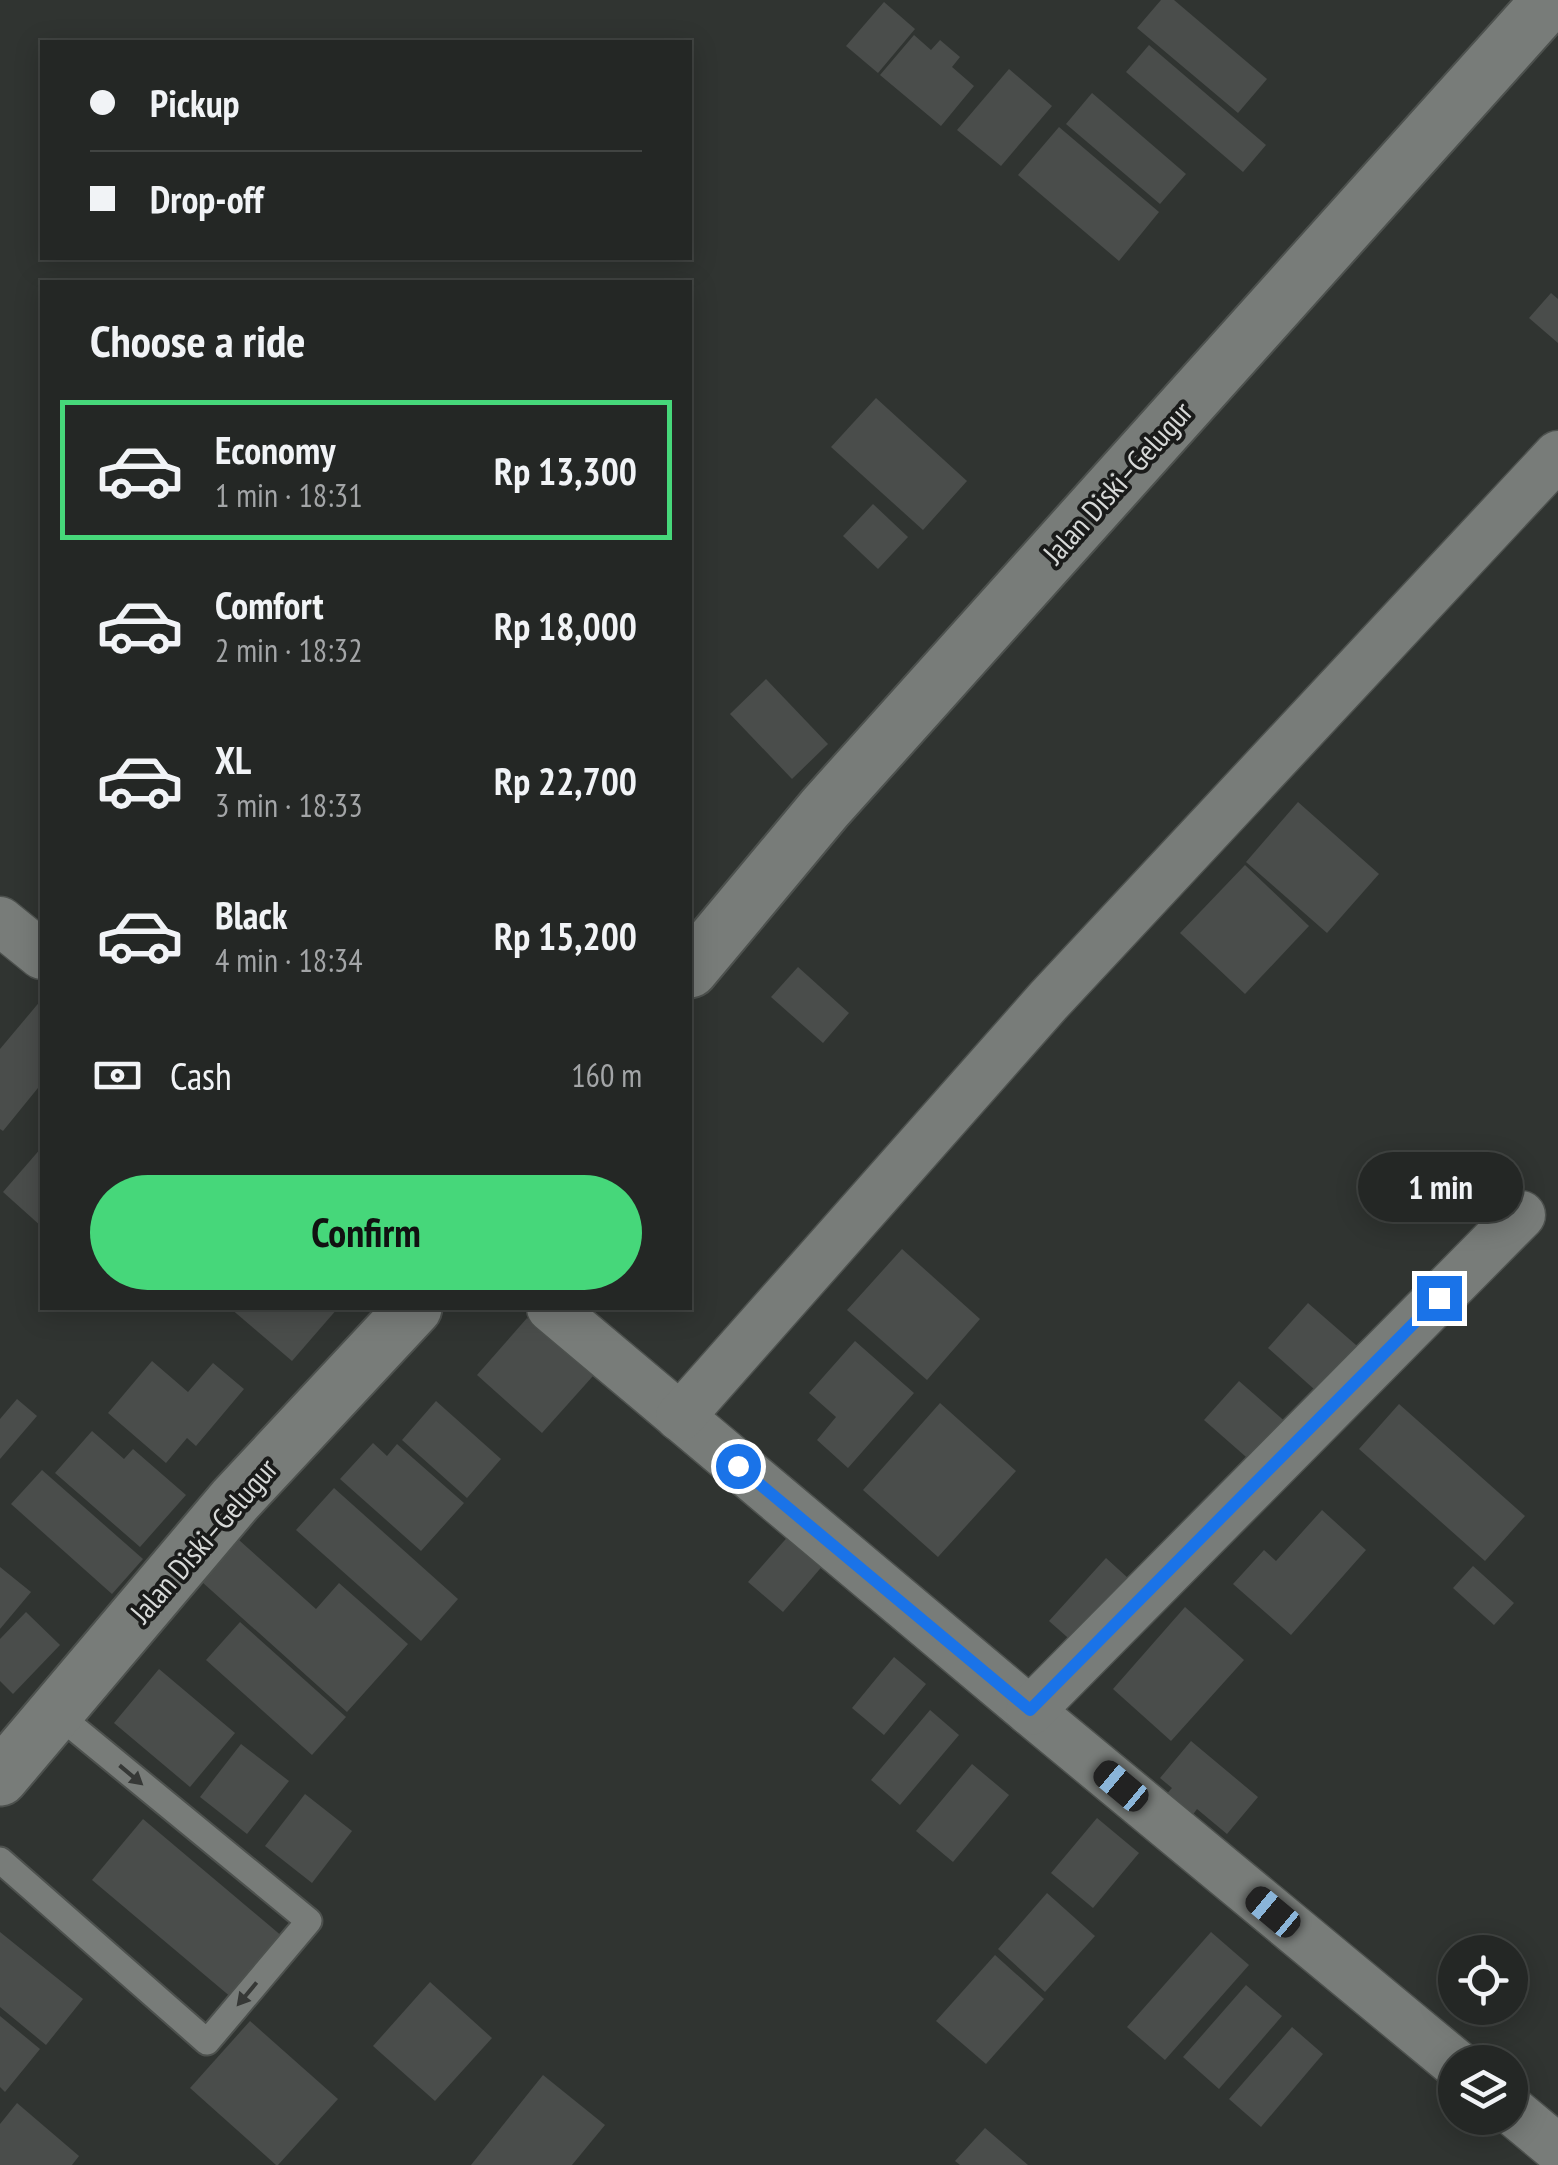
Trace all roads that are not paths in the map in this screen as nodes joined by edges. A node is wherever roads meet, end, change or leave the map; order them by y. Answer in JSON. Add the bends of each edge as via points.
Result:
{"nodes":[{"id":1,"x":1550,"y":0,"type":"edge"},
{"id":2,"x":1558,"y":455,"type":"edge"},
{"id":3,"x":0,"y":921,"type":"edge"},
{"id":4,"x":40,"y":953,"type":"edge"},
{"id":5,"x":692,"y":968,"type":"edge"},
{"id":6,"x":1521,"y":1215,"type":"dead end"},
{"id":7,"x":412,"y":1310,"type":"edge"},
{"id":8,"x":553,"y":1310,"type":"edge"},
{"id":9,"x":680,"y":1417,"type":"junction"},
{"id":10,"x":1030,"y":1710,"type":"junction"},
{"id":11,"x":56,"y":1712,"type":"junction"},
{"id":12,"x":0,"y":1778,"type":"edge"},
{"id":13,"x":0,"y":1860,"type":"edge"},
{"id":14,"x":1438,"y":2049,"type":"edge"},
{"id":15,"x":1528,"y":2124,"type":"edge"},
{"id":16,"x":1558,"y":2148,"type":"edge"}],
"edges":[{"from":1,"to":5,"type":"main road","name":"Jalan Diski–Gelugur","via":[[825,808]]},
{"from":2,"to":9,"type":"street","via":[[1049,1000]]},
{"from":3,"to":4,"type":"street"},
{"from":6,"to":10,"type":"street"},
{"from":7,"to":11,"type":"main road","name":"Jalan Diski–Gelugur","via":[[235,1500]]},
{"from":8,"to":9,"type":"street"},
{"from":9,"to":10,"type":"street"},
{"from":10,"to":14,"type":"street"},
{"from":11,"to":12,"type":"main road","name":"Jalan Diski–Gelugur"},
{"from":11,"to":13,"type":"lane","one_way":true,"via":[[309,1921],[206,2042]]},
{"from":15,"to":16,"type":"street"}]}
